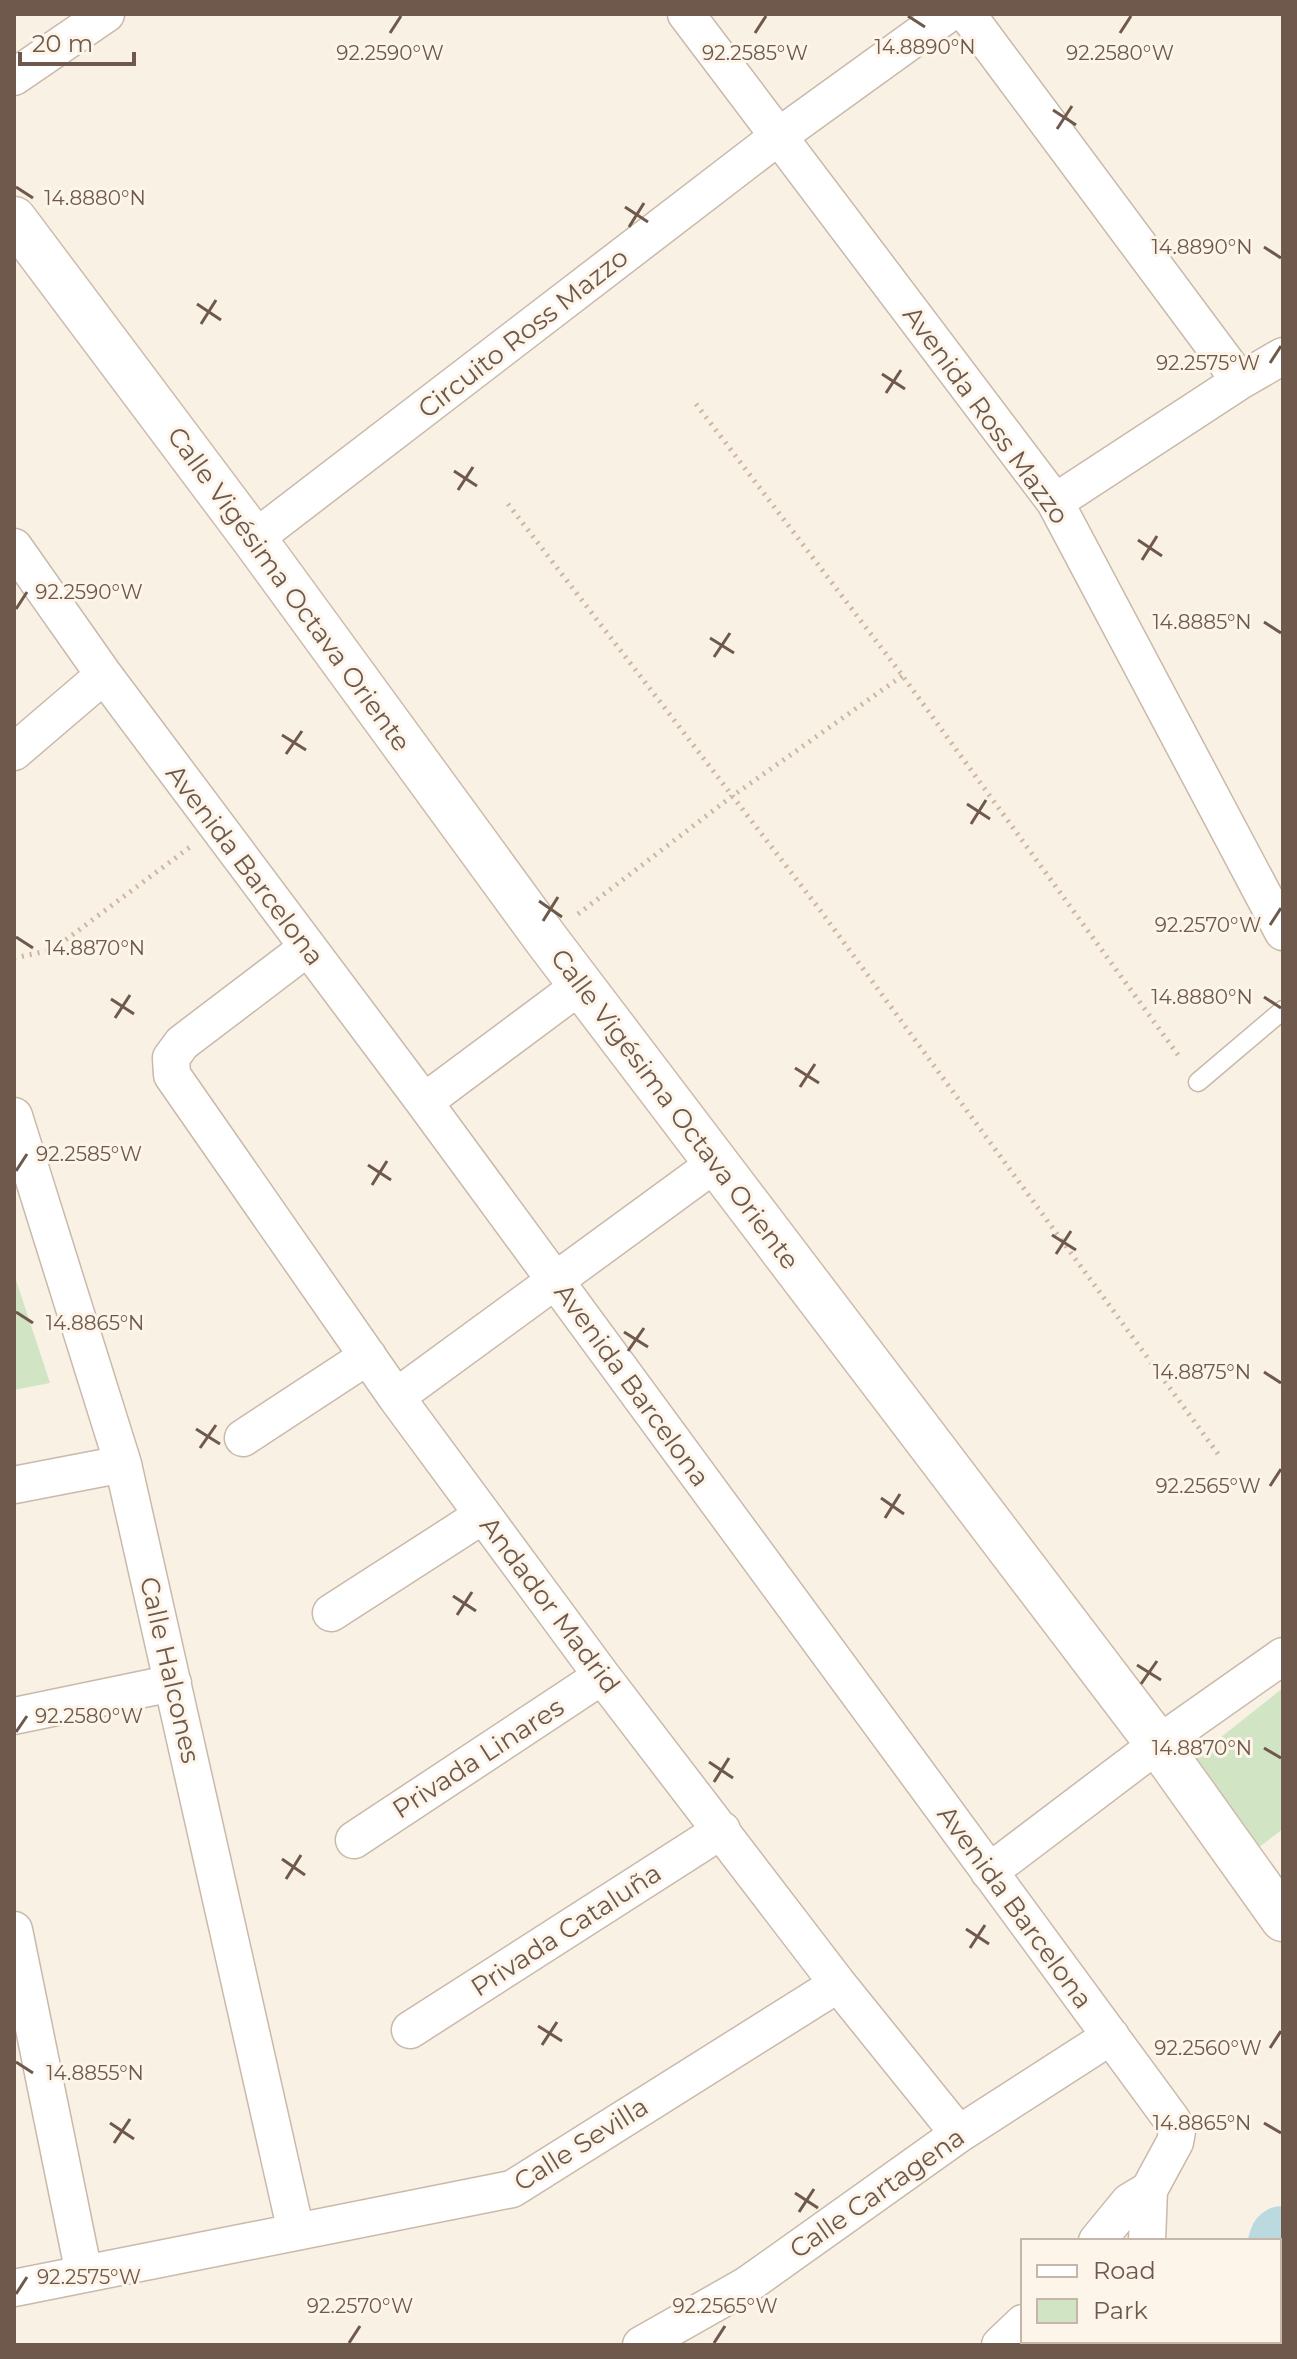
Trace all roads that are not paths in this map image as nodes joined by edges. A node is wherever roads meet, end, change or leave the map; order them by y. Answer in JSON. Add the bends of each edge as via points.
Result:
{"nodes":[{"id":1,"x":106,"y":14,"type":"edge"},
{"id":2,"x":686,"y":14,"type":"edge"},
{"id":3,"x":948,"y":14,"type":"edge"},
{"id":4,"x":967,"y":14,"type":"edge"},
{"id":5,"x":14,"y":77,"type":"edge"},
{"id":6,"x":779,"y":136,"type":"junction"},
{"id":7,"x":14,"y":219,"type":"edge"},
{"id":8,"x":1280,"y":365,"type":"edge"},
{"id":9,"x":1240,"y":381,"type":"junction"},
{"id":10,"x":1055,"y":502,"type":"junction"},
{"id":11,"x":254,"y":539,"type":"junction"},
{"id":12,"x":14,"y":547,"type":"edge"},
{"id":13,"x":104,"y":675,"type":"junction"},
{"id":14,"x":14,"y":752,"type":"edge"},
{"id":15,"x":1283,"y":932,"type":"edge"},
{"id":16,"x":307,"y":948,"type":"junction"},
{"id":17,"x":581,"y":985,"type":"junction"},
{"id":18,"x":1283,"y":1010,"type":"edge"},
{"id":19,"x":1198,"y":1082,"type":"road end"},
{"id":20,"x":424,"y":1102,"type":"junction"},
{"id":21,"x":14,"y":1116,"type":"edge"},
{"id":22,"x":716,"y":1163,"type":"junction"},
{"id":23,"x":555,"y":1280,"type":"junction"},
{"id":24,"x":368,"y":1356,"type":"junction"},
{"id":25,"x":396,"y":1397,"type":"junction"},
{"id":26,"x":243,"y":1438,"type":"dead end"},
{"id":27,"x":123,"y":1464,"type":"junction"},
{"id":28,"x":14,"y":1485,"type":"edge"},
{"id":29,"x":483,"y":1515,"type":"junction"},
{"id":30,"x":331,"y":1613,"type":"dead end"},
{"id":31,"x":1283,"y":1656,"type":"edge"},
{"id":32,"x":602,"y":1676,"type":"junction"},
{"id":33,"x":173,"y":1683,"type":"junction"},
{"id":34,"x":14,"y":1716,"type":"edge"},
{"id":35,"x":1158,"y":1744,"type":"junction"},
{"id":36,"x":722,"y":1830,"type":"junction"},
{"id":37,"x":354,"y":1840,"type":"dead end"},
{"id":38,"x":989,"y":1872,"type":"junction"},
{"id":39,"x":1283,"y":1919,"type":"edge"},
{"id":40,"x":14,"y":1930,"type":"edge"},
{"id":41,"x":838,"y":1984,"type":"junction"},
{"id":42,"x":410,"y":2030,"type":"dead end"},
{"id":43,"x":1111,"y":2036,"type":"junction"},
{"id":44,"x":959,"y":2134,"type":"junction"},
{"id":45,"x":1149,"y":2190,"type":"junction"},
{"id":46,"x":296,"y":2232,"type":"junction"},
{"id":47,"x":1099,"y":2239,"type":"edge"},
{"id":48,"x":1147,"y":2239,"type":"edge"},
{"id":49,"x":84,"y":2274,"type":"junction"},
{"id":50,"x":14,"y":2288,"type":"edge"},
{"id":51,"x":1021,"y":2325,"type":"edge"},
{"id":52,"x":641,"y":2345,"type":"edge"},
{"id":53,"x":1000,"y":2345,"type":"edge"}],
"edges":[{"from":1,"to":5,"type":"street"},
{"from":2,"to":6,"type":"street","name":"Avenida Ross Mazzo"},
{"from":3,"to":6,"type":"street","name":"Circuito Ross Mazzo"},
{"from":4,"to":9,"type":"street"},
{"from":6,"to":10,"type":"street","name":"Avenida Ross Mazzo"},
{"from":6,"to":11,"type":"street","name":"Circuito Ross Mazzo"},
{"from":7,"to":11,"type":"main road","name":"Calle Vigésima Octava Oriente"},
{"from":8,"to":9,"type":"street"},
{"from":9,"to":10,"type":"street"},
{"from":10,"to":15,"type":"street","name":"Avenida Ross Mazzo"},
{"from":11,"to":17,"type":"main road","name":"Calle Vigésima Octava Oriente"},
{"from":12,"to":13,"type":"street","name":"Avenida Barcelona"},
{"from":13,"to":14,"type":"street"},
{"from":13,"to":16,"type":"street","name":"Avenida Barcelona"},
{"from":16,"to":20,"type":"street","name":"Avenida Barcelona"},
{"from":16,"to":24,"type":"street","name":"Andador Madrid","via":[[182,1043],[171,1058],[172,1075]]},
{"from":17,"to":20,"type":"street"},
{"from":17,"to":22,"type":"main road","name":"Calle Vigésima Octava Oriente"},
{"from":18,"to":19,"type":"lane"},
{"from":20,"to":23,"type":"street","name":"Avenida Barcelona"},
{"from":21,"to":27,"type":"street","name":"Calle Halcones"},
{"from":22,"to":23,"type":"street"},
{"from":22,"to":35,"type":"main road","name":"Calle Vigésima Octava Oriente"},
{"from":23,"to":25,"type":"street"},
{"from":23,"to":38,"type":"street","name":"Avenida Barcelona"},
{"from":24,"to":25,"type":"street","name":"Andador Madrid"},
{"from":24,"to":26,"type":"street"},
{"from":25,"to":29,"type":"street","name":"Andador Madrid"},
{"from":27,"to":28,"type":"street"},
{"from":27,"to":33,"type":"street","name":"Calle Halcones"},
{"from":29,"to":30,"type":"street"},
{"from":29,"to":32,"type":"street","name":"Andador Madrid"},
{"from":31,"to":35,"type":"street"},
{"from":32,"to":36,"type":"street","name":"Andador Madrid"},
{"from":32,"to":37,"type":"street","name":"Privada Linares"},
{"from":33,"to":34,"type":"street"},
{"from":33,"to":46,"type":"street","name":"Calle Halcones"},
{"from":35,"to":38,"type":"street"},
{"from":35,"to":39,"type":"main road","name":"Calle Vigésima Octava Oriente"},
{"from":36,"to":41,"type":"street","name":"Andador Madrid"},
{"from":36,"to":42,"type":"street","name":"Privada Cataluña"},
{"from":38,"to":43,"type":"street","name":"Avenida Barcelona"},
{"from":40,"to":49,"type":"street"},
{"from":41,"to":44,"type":"street","name":"Andador Madrid"},
{"from":41,"to":46,"type":"street","name":"Calle Sevilla","via":[[512,2189]]},
{"from":43,"to":44,"type":"street","name":"Calle Cartagena"},
{"from":43,"to":45,"type":"street","name":"Avenida Barcelona","via":[[1177,2131]]},
{"from":44,"to":52,"type":"street","name":"Calle Cartagena","via":[[747,2285]]},
{"from":45,"to":47,"type":"street","via":[[1129,2202]]},
{"from":45,"to":48,"type":"street","name":"Avenida Barcelona"},
{"from":46,"to":49,"type":"street","name":"Calle Sevilla"},
{"from":49,"to":50,"type":"street","name":"Calle Sevilla"},
{"from":51,"to":53,"type":"street"}]}
